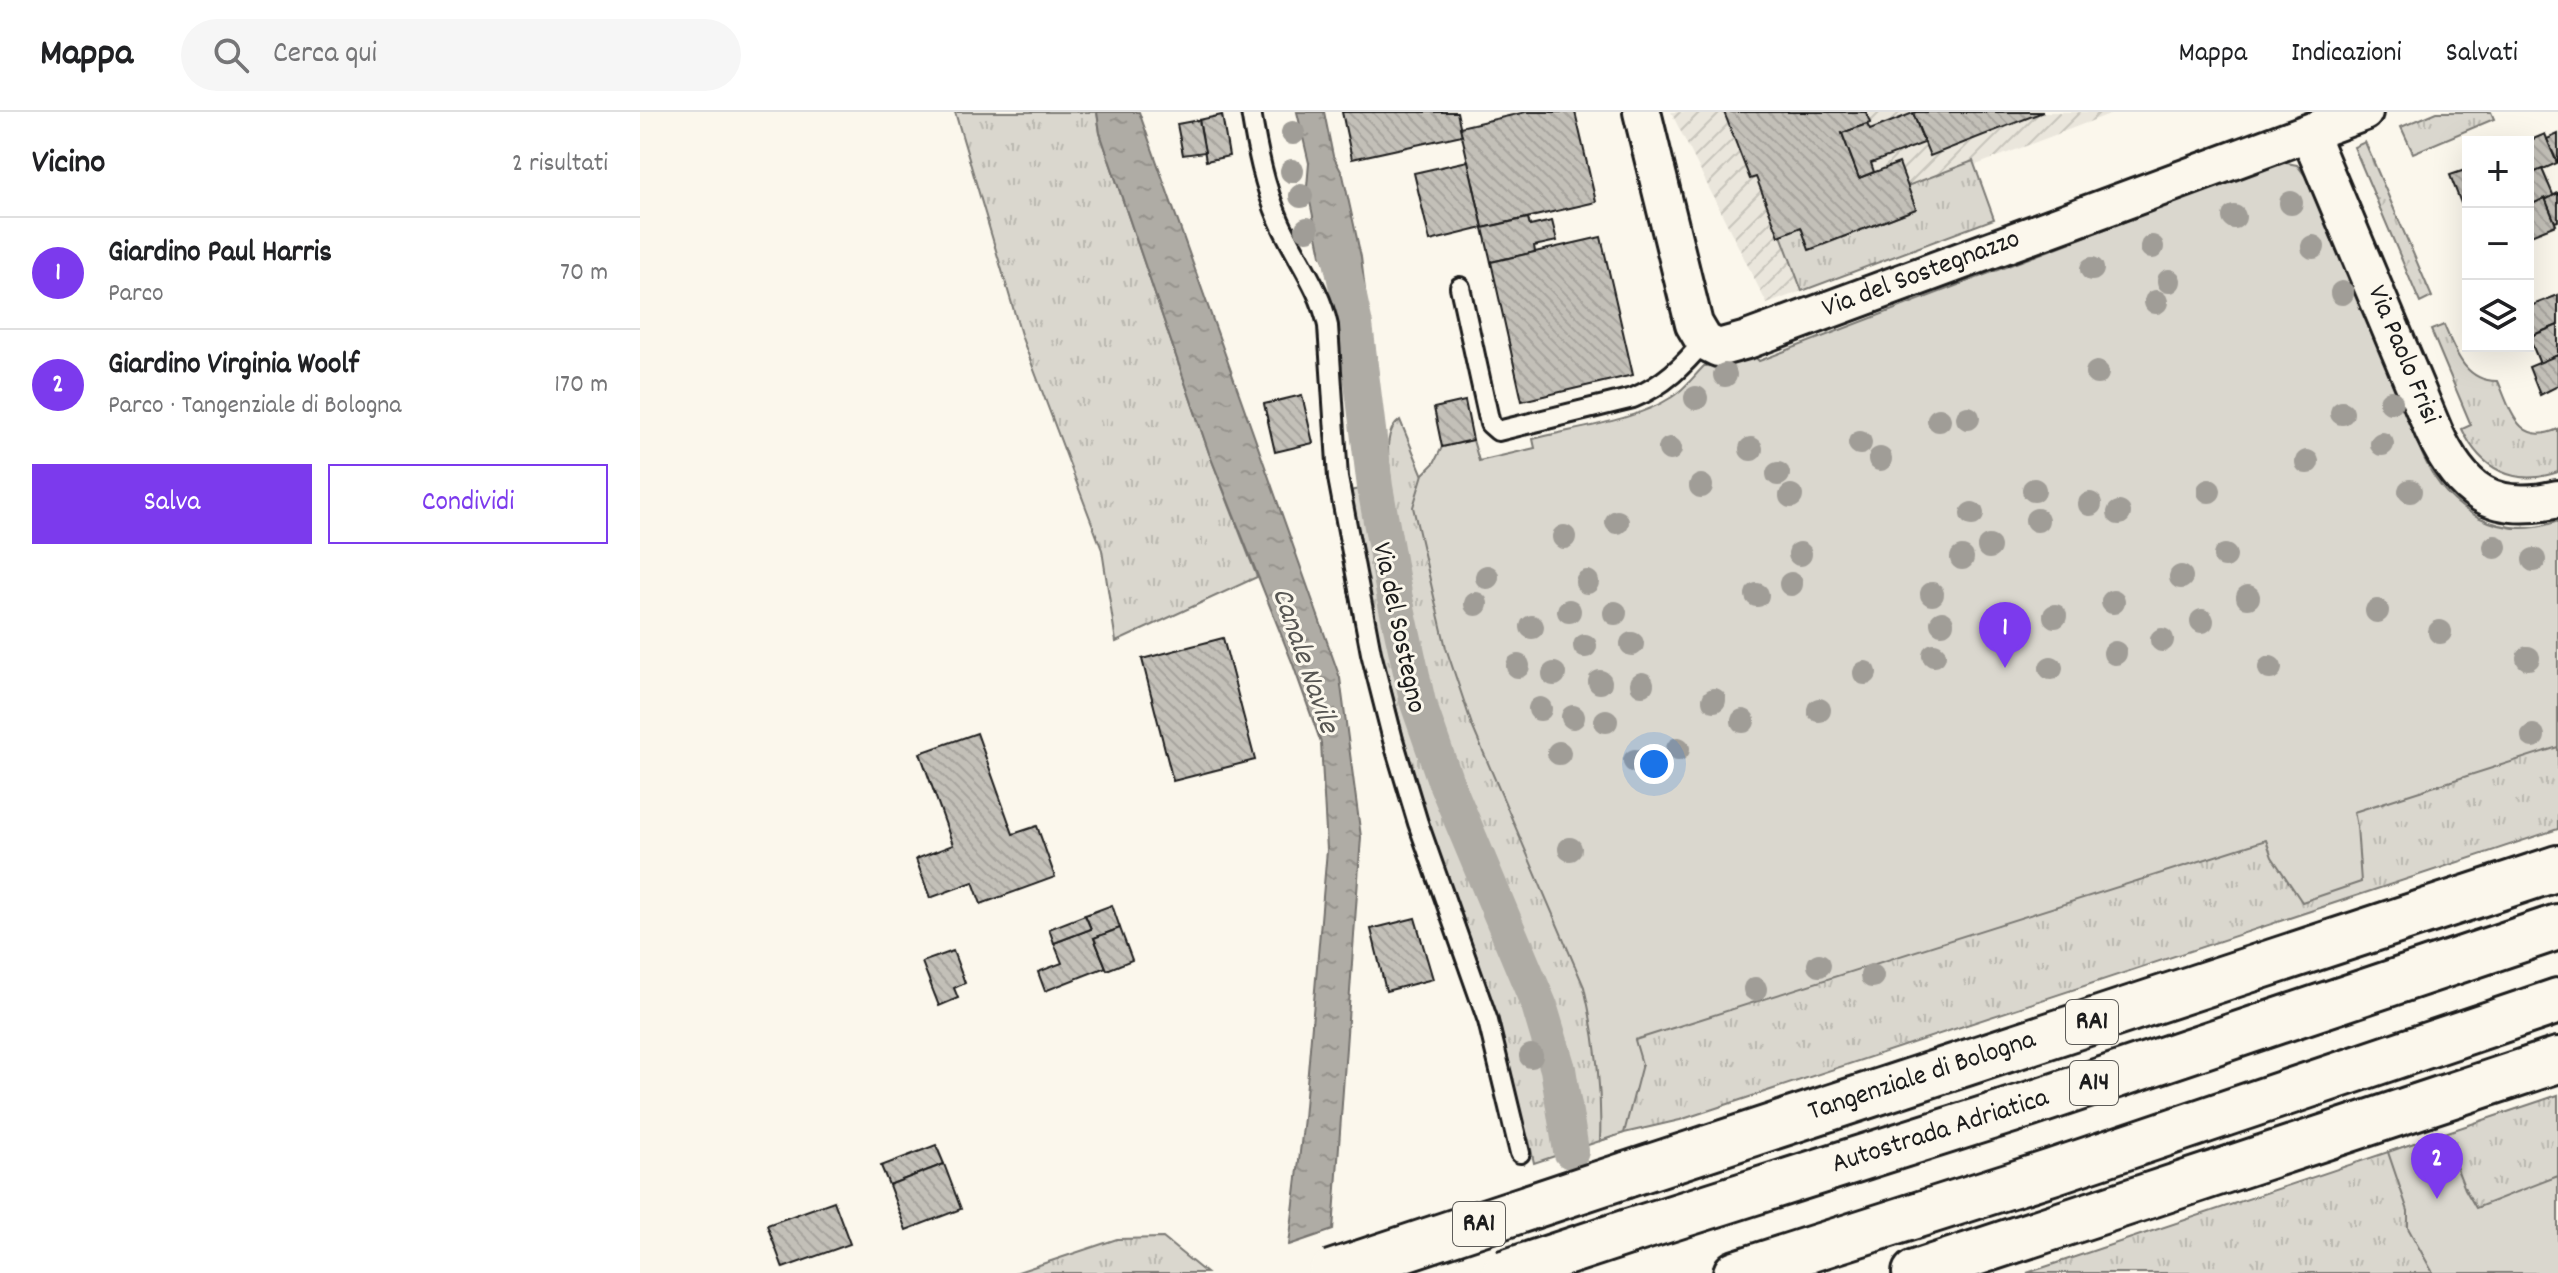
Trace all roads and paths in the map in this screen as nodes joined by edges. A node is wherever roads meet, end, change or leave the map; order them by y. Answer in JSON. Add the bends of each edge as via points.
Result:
{"nodes":[{"id":1,"x":1251,"y":112,"type":"edge"},
{"id":2,"x":1642,"y":112,"type":"edge"},
{"id":3,"x":2364,"y":112,"type":"edge"},
{"id":4,"x":2309,"y":134,"type":"junction"},
{"id":5,"x":1460,"y":287,"type":"dead end"},
{"id":6,"x":1704,"y":341,"type":"junction"},
{"id":7,"x":2558,"y":499,"type":"edge"},
{"id":8,"x":2558,"y":868,"type":"edge"},
{"id":9,"x":2558,"y":927,"type":"edge"},
{"id":10,"x":2558,"y":1001,"type":"edge"},
{"id":11,"x":2558,"y":1060,"type":"edge"},
{"id":12,"x":1520,"y":1153,"type":"dead end"},
{"id":13,"x":1331,"y":1273,"type":"edge"},
{"id":14,"x":1504,"y":1273,"type":"edge"},
{"id":15,"x":1736,"y":1273,"type":"edge"},
{"id":16,"x":1915,"y":1273,"type":"edge"}],
"edges":[{"from":1,"to":12,"type":"lane","name":"Via del Sostegno","via":[[1258,159],[1278,218],[1324,307],[1338,478],[1371,653],[1418,823],[1488,1021]]},
{"from":2,"to":6,"type":"street","via":[[1694,324]]},
{"from":3,"to":4,"type":"street","name":"Via del Sostegnazzo"},
{"from":4,"to":6,"type":"street","name":"Via del Sostegnazzo","via":[[1725,348]]},
{"from":4,"to":7,"type":"street","name":"Via Paolo Frisi","via":[[2434,432],[2457,474],[2474,489],[2516,505]]},
{"from":5,"to":6,"type":"lane","via":[[1490,424],[1498,431],[1633,398],[1666,381]]},
{"from":8,"to":13,"type":"highway","name":"Tangenziale di Bologna","number":"RA1","bridge":true},
{"from":9,"to":14,"type":"highway","name":"Autostrada Adriatica","number":"A14","bridge":true},
{"from":10,"to":15,"type":"highway","number":"A14"},
{"from":11,"to":16,"type":"highway"}]}
